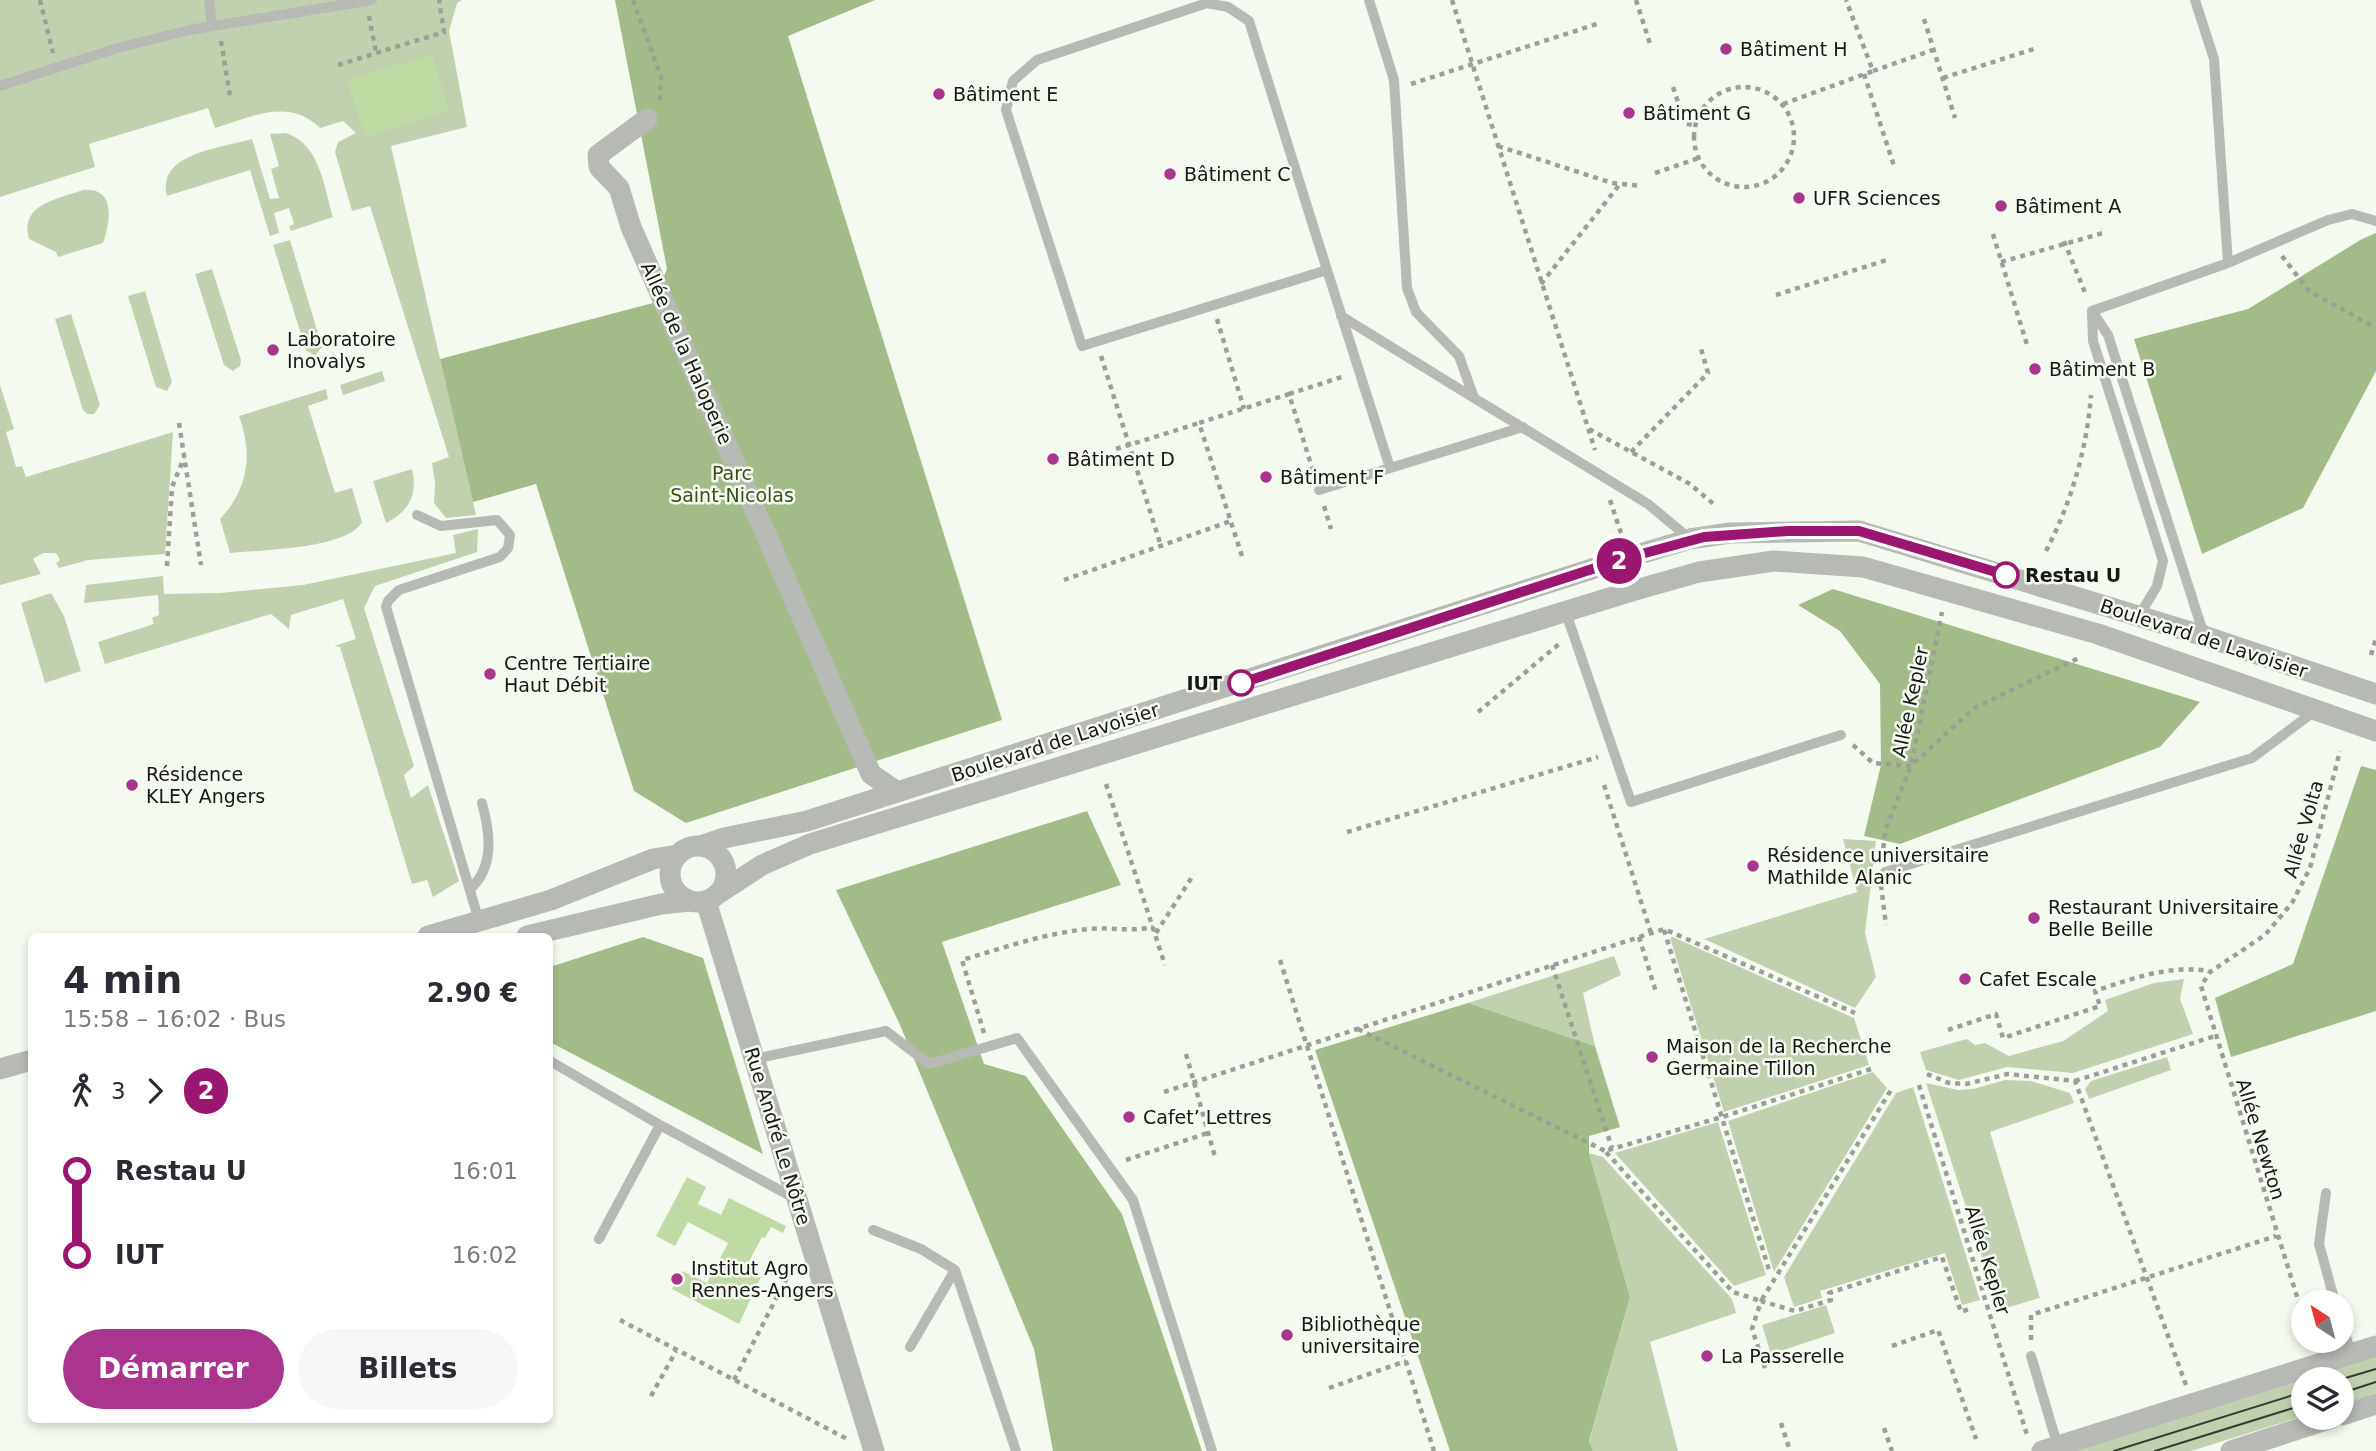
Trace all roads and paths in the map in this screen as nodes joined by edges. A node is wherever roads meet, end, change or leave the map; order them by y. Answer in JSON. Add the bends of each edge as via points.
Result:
{"nodes":[{"id":1,"x":40,"y":0,"type":"edge"},
{"id":2,"x":209,"y":0,"type":"edge"},
{"id":3,"x":439,"y":0,"type":"edge"},
{"id":4,"x":633,"y":0,"type":"edge"},
{"id":5,"x":1369,"y":0,"type":"edge"},
{"id":6,"x":1452,"y":0,"type":"edge"},
{"id":7,"x":1636,"y":0,"type":"edge"},
{"id":8,"x":1846,"y":0,"type":"edge"},
{"id":9,"x":2195,"y":0,"type":"edge"},
{"id":10,"x":369,"y":1,"type":"edge"},
{"id":11,"x":1924,"y":19,"type":"dead end"},
{"id":12,"x":1600,"y":23,"type":"dead end"},
{"id":13,"x":215,"y":24,"type":"junction"},
{"id":14,"x":1651,"y":47,"type":"dead end"},
{"id":15,"x":2037,"y":48,"type":"dead end"},
{"id":16,"x":1933,"y":50,"type":"junction"},
{"id":17,"x":376,"y":53,"type":"junction"},
{"id":18,"x":1472,"y":64,"type":"junction"},
{"id":19,"x":338,"y":65,"type":"dead end"},
{"id":20,"x":56,"y":68,"type":"junction"},
{"id":21,"x":1873,"y":71,"type":"junction"},
{"id":22,"x":1864,"y":74,"type":"junction"},
{"id":23,"x":1943,"y":78,"type":"junction"},
{"id":24,"x":0,"y":86,"type":"edge"},
{"id":25,"x":1673,"y":88,"type":"dead end"},
{"id":26,"x":1395,"y":89,"type":"junction"},
{"id":27,"x":230,"y":96,"type":"dead end"},
{"id":28,"x":1783,"y":104,"type":"junction"},
{"id":29,"x":1955,"y":118,"type":"dead end"},
{"id":30,"x":647,"y":119,"type":"joint"},
{"id":31,"x":1696,"y":126,"type":"junction"},
{"id":32,"x":1497,"y":146,"type":"junction"},
{"id":33,"x":1699,"y":158,"type":"junction"},
{"id":34,"x":1894,"y":166,"type":"dead end"},
{"id":35,"x":1655,"y":173,"type":"dead end"},
{"id":36,"x":1620,"y":184,"type":"junction"},
{"id":37,"x":1642,"y":186,"type":"dead end"},
{"id":38,"x":2376,"y":221,"type":"edge"},
{"id":39,"x":2102,"y":229,"type":"dead end"},
{"id":40,"x":1993,"y":234,"type":"dead end"},
{"id":41,"x":2064,"y":242,"type":"junction"},
{"id":42,"x":2273,"y":244,"type":"junction"},
{"id":43,"x":1890,"y":259,"type":"dead end"},
{"id":44,"x":2001,"y":262,"type":"junction"},
{"id":45,"x":2228,"y":263,"type":"junction"},
{"id":46,"x":1327,"y":270,"type":"junction"},
{"id":47,"x":1541,"y":284,"type":"junction"},
{"id":48,"x":1776,"y":295,"type":"dead end"},
{"id":49,"x":1213,"y":304,"type":"junction"},
{"id":50,"x":2092,"y":311,"type":"junction"},
{"id":51,"x":1342,"y":316,"type":"junction"},
{"id":52,"x":2376,"y":328,"type":"edge"},
{"id":53,"x":1096,"y":342,"type":"junction"},
{"id":54,"x":1700,"y":345,"type":"dead end"},
{"id":55,"x":2028,"y":348,"type":"dead end"},
{"id":56,"x":1359,"y":372,"type":"junction"},
{"id":57,"x":2092,"y":382,"type":"dead end"},
{"id":58,"x":1289,"y":394,"type":"junction"},
{"id":59,"x":1474,"y":398,"type":"junction"},
{"id":60,"x":1244,"y":409,"type":"junction"},
{"id":61,"x":179,"y":423,"type":"dead end"},
{"id":62,"x":1199,"y":423,"type":"junction"},
{"id":63,"x":1523,"y":427,"type":"junction"},
{"id":64,"x":1588,"y":428,"type":"junction"},
{"id":65,"x":1129,"y":445,"type":"junction"},
{"id":66,"x":1116,"y":449,"type":"dead end"},
{"id":67,"x":1631,"y":452,"type":"junction"},
{"id":68,"x":184,"y":457,"type":"junction"},
{"id":69,"x":1599,"y":461,"type":"dead end"},
{"id":70,"x":1390,"y":468,"type":"junction"},
{"id":71,"x":1319,"y":490,"type":"junction"},
{"id":72,"x":1607,"y":490,"type":"dead end"},
{"id":73,"x":1716,"y":506,"type":"dead end"},
{"id":74,"x":417,"y":515,"type":"dead end"},
{"id":75,"x":1231,"y":521,"type":"junction"},
{"id":76,"x":1331,"y":529,"type":"dead end"},
{"id":77,"x":1621,"y":533,"type":"dead end"},
{"id":78,"x":1690,"y":539,"type":"junction"},
{"id":79,"x":1161,"y":546,"type":"junction"},
{"id":80,"x":2046,"y":551,"type":"dead end"},
{"id":81,"x":1242,"y":556,"type":"dead end"},
{"id":82,"x":201,"y":565,"type":"dead end"},
{"id":83,"x":167,"y":566,"type":"dead end"},
{"id":84,"x":1064,"y":580,"type":"dead end"},
{"id":85,"x":1942,"y":611,"type":"dead end"},
{"id":86,"x":1566,"y":613,"type":"junction"},
{"id":87,"x":2139,"y":616,"type":"junction"},
{"id":88,"x":2204,"y":636,"type":"junction"},
{"id":89,"x":2376,"y":638,"type":"edge"},
{"id":90,"x":1559,"y":644,"type":"dead end"},
{"id":91,"x":2371,"y":655,"type":"dead end"},
{"id":92,"x":2081,"y":657,"type":"dead end"},
{"id":93,"x":2376,"y":694,"type":"edge"},
{"id":94,"x":2315,"y":711,"type":"junction"},
{"id":95,"x":1478,"y":712,"type":"dead end"},
{"id":96,"x":2376,"y":731,"type":"edge"},
{"id":97,"x":1841,"y":735,"type":"joint"},
{"id":98,"x":2340,"y":751,"type":"dead end"},
{"id":99,"x":1614,"y":752,"type":"junction"},
{"id":100,"x":1911,"y":766,"type":"junction"},
{"id":101,"x":1107,"y":784,"type":"dead end"},
{"id":102,"x":897,"y":792,"type":"junction"},
{"id":103,"x":482,"y":803,"type":"dead end"},
{"id":104,"x":1347,"y":832,"type":"dead end"},
{"id":105,"x":701,"y":846,"type":"junction"},
{"id":106,"x":678,"y":855,"type":"junction"},
{"id":107,"x":1194,"y":874,"type":"dead end"},
{"id":108,"x":1882,"y":875,"type":"junction"},
{"id":109,"x":470,"y":889,"type":"junction"},
{"id":110,"x":704,"y":899,"type":"junction"},
{"id":111,"x":479,"y":921,"type":"junction"},
{"id":112,"x":1886,"y":925,"type":"dead end"},
{"id":113,"x":1153,"y":926,"type":"junction"},
{"id":114,"x":1664,"y":929,"type":"junction"},
{"id":115,"x":438,"y":933,"type":"edge"},
{"id":116,"x":540,"y":933,"type":"edge"},
{"id":117,"x":1156,"y":934,"type":"junction"},
{"id":118,"x":1639,"y":937,"type":"junction"},
{"id":119,"x":1280,"y":960,"type":"dead end"},
{"id":120,"x":1165,"y":965,"type":"dead end"},
{"id":121,"x":1552,"y":965,"type":"junction"},
{"id":122,"x":2210,"y":971,"type":"junction"},
{"id":123,"x":1656,"y":992,"type":"dead end"},
{"id":124,"x":1855,"y":1013,"type":"dead end"},
{"id":125,"x":1357,"y":1028,"type":"junction"},
{"id":126,"x":1948,"y":1030,"type":"dead end"},
{"id":127,"x":2215,"y":1036,"type":"junction"},
{"id":128,"x":1307,"y":1045,"type":"junction"},
{"id":129,"x":988,"y":1047,"type":"junction"},
{"id":130,"x":1186,"y":1054,"type":"dead end"},
{"id":131,"x":754,"y":1059,"type":"junction"},
{"id":132,"x":28,"y":1061,"type":"edge"},
{"id":133,"x":553,"y":1063,"type":"edge"},
{"id":134,"x":0,"y":1069,"type":"edge"},
{"id":135,"x":1871,"y":1069,"type":"dead end"},
{"id":136,"x":1927,"y":1074,"type":"dead end"},
{"id":137,"x":2075,"y":1081,"type":"junction"},
{"id":138,"x":1195,"y":1083,"type":"junction"},
{"id":139,"x":1919,"y":1085,"type":"dead end"},
{"id":140,"x":1891,"y":1090,"type":"dead end"},
{"id":141,"x":1164,"y":1092,"type":"dead end"},
{"id":142,"x":1722,"y":1117,"type":"junction"},
{"id":143,"x":660,"y":1125,"type":"junction"},
{"id":144,"x":1208,"y":1133,"type":"junction"},
{"id":145,"x":1612,"y":1148,"type":"junction"},
{"id":146,"x":1605,"y":1151,"type":"junction"},
{"id":147,"x":1215,"y":1157,"type":"dead end"},
{"id":148,"x":1108,"y":1166,"type":"junction"},
{"id":149,"x":2326,"y":1193,"type":"dead end"},
{"id":150,"x":798,"y":1199,"type":"junction"},
{"id":151,"x":873,"y":1230,"type":"dead end"},
{"id":152,"x":2276,"y":1236,"type":"junction"},
{"id":153,"x":599,"y":1239,"type":"dead end"},
{"id":154,"x":799,"y":1255,"type":"dead end"},
{"id":155,"x":955,"y":1270,"type":"junction"},
{"id":156,"x":1770,"y":1273,"type":"dead end"},
{"id":157,"x":2146,"y":1278,"type":"junction"},
{"id":158,"x":2294,"y":1290,"type":"edge"},
{"id":159,"x":2332,"y":1290,"type":"edge"},
{"id":160,"x":1762,"y":1301,"type":"junction"},
{"id":161,"x":1969,"y":1309,"type":"dead end"},
{"id":162,"x":620,"y":1320,"type":"dead end"},
{"id":163,"x":1892,"y":1346,"type":"dead end"},
{"id":164,"x":2376,"y":1346,"type":"edge"},
{"id":165,"x":910,"y":1347,"type":"dead end"},
{"id":166,"x":676,"y":1351,"type":"junction"},
{"id":167,"x":2351,"y":1354,"type":"joint"},
{"id":168,"x":2031,"y":1356,"type":"joint"},
{"id":169,"x":1406,"y":1361,"type":"junction"},
{"id":170,"x":1765,"y":1368,"type":"dead end"},
{"id":171,"x":734,"y":1380,"type":"junction"},
{"id":172,"x":1329,"y":1388,"type":"dead end"},
{"id":173,"x":2189,"y":1392,"type":"dead end"},
{"id":174,"x":651,"y":1396,"type":"dead end"},
{"id":175,"x":2376,"y":1404,"type":"edge"},
{"id":176,"x":2354,"y":1411,"type":"edge"},
{"id":177,"x":1781,"y":1423,"type":"dead end"},
{"id":178,"x":1884,"y":1428,"type":"dead end"},
{"id":179,"x":2295,"y":1430,"type":"edge"},
{"id":180,"x":1976,"y":1439,"type":"dead end"},
{"id":181,"x":2043,"y":1447,"type":"edge"},
{"id":182,"x":867,"y":1448,"type":"edge"},
{"id":183,"x":1016,"y":1451,"type":"edge"},
{"id":184,"x":1212,"y":1451,"type":"edge"},
{"id":185,"x":1433,"y":1451,"type":"edge"},
{"id":186,"x":1790,"y":1451,"type":"edge"},
{"id":187,"x":1892,"y":1451,"type":"edge"},
{"id":188,"x":2231,"y":1451,"type":"edge"}],
"edges":[{"from":1,"to":20,"type":"path"},
{"from":2,"to":13,"type":"lane"},
{"from":3,"to":17,"type":"path","via":[[444,32]]},
{"from":4,"to":30,"type":"path","via":[[663,86],[659,104]]},
{"from":5,"to":26,"type":"lane"},
{"from":6,"to":18,"type":"path"},
{"from":7,"to":14,"type":"path"},
{"from":8,"to":21,"type":"path"},
{"from":9,"to":45,"type":"lane","via":[[2214,59]]},
{"from":10,"to":13,"type":"lane"},
{"from":10,"to":17,"type":"path"},
{"from":11,"to":16,"type":"path"},
{"from":12,"to":18,"type":"path"},
{"from":13,"to":20,"type":"lane"},
{"from":13,"to":27,"type":"path"},
{"from":15,"to":23,"type":"path"},
{"from":16,"to":21,"type":"path"},
{"from":16,"to":23,"type":"path"},
{"from":17,"to":19,"type":"path"},
{"from":18,"to":26,"type":"path"},
{"from":18,"to":32,"type":"path"},
{"from":20,"to":24,"type":"lane"},
{"from":21,"to":22,"type":"path"},
{"from":22,"to":28,"type":"path"},
{"from":22,"to":34,"type":"path"},
{"from":23,"to":29,"type":"path"},
{"from":25,"to":31,"type":"path","via":[[1685,122]]},
{"from":26,"to":59,"type":"lane","via":[[1407,288],[1416,312],[1459,356]]},
{"from":28,"to":31,"type":"path","via":[[1752,85],[1720,90],[1698,113]]},
{"from":28,"to":33,"type":"path","via":[[1796,129],[1790,160],[1768,183],[1736,188],[1707,174]]},
{"from":30,"to":102,"type":"street","name":"Allée de la Haloperie","via":[[607,145],[598,155],[599,167],[619,188],[631,227],[872,774]]},
{"from":31,"to":33,"type":"path","via":[[1693,145]]},
{"from":32,"to":36,"type":"path"},
{"from":32,"to":47,"type":"path"},
{"from":33,"to":35,"type":"path"},
{"from":36,"to":37,"type":"path"},
{"from":36,"to":47,"type":"path"},
{"from":38,"to":42,"type":"lane","via":[[2352,214]]},
{"from":39,"to":41,"type":"path","via":[[2103,233]]},
{"from":40,"to":44,"type":"path"},
{"from":41,"to":44,"type":"path"},
{"from":41,"to":50,"type":"path"},
{"from":42,"to":45,"type":"lane"},
{"from":42,"to":52,"type":"path","via":[[2309,291]]},
{"from":43,"to":48,"type":"path"},
{"from":44,"to":55,"type":"path"},
{"from":45,"to":50,"type":"lane"},
{"from":46,"to":49,"type":"lane"},
{"from":46,"to":51,"type":"lane"},
{"from":46,"to":53,"type":"lane","via":[[1249,21],[1228,7],[1208,4],[1037,60],[1013,81],[1006,110],[1010,123],[1082,346]]},
{"from":47,"to":64,"type":"path"},
{"from":49,"to":53,"type":"lane"},
{"from":49,"to":60,"type":"path"},
{"from":50,"to":87,"type":"lane","via":[[2093,341],[2163,561],[2157,586]]},
{"from":50,"to":88,"type":"lane","via":[[2109,335]]},
{"from":51,"to":56,"type":"lane"},
{"from":51,"to":59,"type":"lane"},
{"from":53,"to":65,"type":"path"},
{"from":54,"to":67,"type":"path","via":[[1708,373]]},
{"from":56,"to":58,"type":"path"},
{"from":56,"to":70,"type":"lane"},
{"from":57,"to":80,"type":"path","via":[[2088,433]]},
{"from":58,"to":60,"type":"path"},
{"from":58,"to":71,"type":"path"},
{"from":59,"to":63,"type":"lane"},
{"from":60,"to":62,"type":"path"},
{"from":61,"to":68,"type":"path"},
{"from":62,"to":65,"type":"path"},
{"from":62,"to":75,"type":"path"},
{"from":63,"to":70,"type":"lane"},
{"from":63,"to":78,"type":"lane","via":[[1648,503]]},
{"from":64,"to":67,"type":"path"},
{"from":64,"to":69,"type":"path"},
{"from":65,"to":66,"type":"path"},
{"from":65,"to":79,"type":"path"},
{"from":67,"to":73,"type":"path","via":[[1689,484]]},
{"from":68,"to":82,"type":"path"},
{"from":68,"to":83,"type":"path","via":[[172,487]]},
{"from":70,"to":71,"type":"lane"},
{"from":71,"to":76,"type":"path"},
{"from":72,"to":77,"type":"path"},
{"from":74,"to":109,"type":"lane","via":[[441,526],[497,520],[510,535],[509,548],[500,557],[398,590],[386,607]]},
{"from":75,"to":79,"type":"path"},
{"from":75,"to":81,"type":"path"},
{"from":78,"to":87,"type":"street","name":"Boulevard de Lavoisier","via":[[1753,532],[1859,531]]},
{"from":78,"to":102,"type":"street","name":"Boulevard de Lavoisier"},
{"from":79,"to":84,"type":"path"},
{"from":85,"to":100,"type":"path","name":"Allée Kepler"},
{"from":86,"to":94,"type":"street","name":"Boulevard de Lavoisier","via":[[1735,565],[1811,562],[1863,567],[2098,634]]},
{"from":86,"to":99,"type":"lane"},
{"from":86,"to":110,"type":"street","name":"Boulevard de Lavoisier","via":[[1413,656],[1348,681],[810,844]]},
{"from":87,"to":88,"type":"street","name":"Boulevard de Lavoisier"},
{"from":88,"to":93,"type":"street","name":"Boulevard de Lavoisier"},
{"from":89,"to":91,"type":"path"},
{"from":90,"to":95,"type":"path"},
{"from":92,"to":100,"type":"path","via":[[1974,708]]},
{"from":94,"to":96,"type":"street","name":"Boulevard de Lavoisier"},
{"from":94,"to":108,"type":"lane","via":[[2252,758]]},
{"from":97,"to":99,"type":"lane","via":[[1631,802]]},
{"from":97,"to":100,"type":"path","via":[[1873,763]]},
{"from":98,"to":122,"type":"path","name":"Allée Volta","via":[[2310,868],[2292,904],[2264,935]]},
{"from":99,"to":104,"type":"path"},
{"from":100,"to":108,"type":"path","name":"Allée Kepler","via":[[1885,828]]},
{"from":101,"to":113,"type":"path"},
{"from":102,"to":105,"type":"street","name":"Boulevard de Lavoisier","via":[[807,821]]},
{"from":103,"to":109,"type":"lane","via":[[488,856],[483,874]]},
{"from":105,"to":106,"type":"street"},
{"from":105,"to":110,"type":"street","via":[[712,850],[723,863],[725,880]]},
{"from":106,"to":110,"type":"street","via":[[670,870],[676,892]]},
{"from":106,"to":111,"type":"street","via":[[653,859],[551,900]]},
{"from":107,"to":117,"type":"path"},
{"from":108,"to":112,"type":"path","name":"Allée Kepler"},
{"from":109,"to":111,"type":"lane"},
{"from":110,"to":116,"type":"street","name":"Boulevard de Lavoisier","via":[[661,904]]},
{"from":110,"to":131,"type":"street","name":"Rue André Le Nôtre"},
{"from":111,"to":115,"type":"street"},
{"from":113,"to":117,"type":"path"},
{"from":113,"to":129,"type":"path","via":[[1135,931],[1066,933],[962,960]]},
{"from":114,"to":118,"type":"path"},
{"from":114,"to":124,"type":"path"},
{"from":114,"to":142,"type":"path"},
{"from":117,"to":120,"type":"path"},
{"from":118,"to":121,"type":"path"},
{"from":118,"to":123,"type":"path"},
{"from":119,"to":128,"type":"path"},
{"from":121,"to":125,"type":"path"},
{"from":121,"to":145,"type":"path"},
{"from":122,"to":126,"type":"path","via":[[2183,967],[2095,991],[2100,1006],[2003,1038],[1996,1014]]},
{"from":122,"to":127,"type":"path","name":"Allée Newton","via":[[2202,981],[2201,993]]},
{"from":125,"to":128,"type":"path"},
{"from":125,"to":146,"type":"path"},
{"from":127,"to":137,"type":"path"},
{"from":127,"to":152,"type":"path","name":"Allée Newton"},
{"from":128,"to":138,"type":"path"},
{"from":128,"to":169,"type":"path"},
{"from":129,"to":131,"type":"lane","via":[[929,1064],[886,1031]]},
{"from":129,"to":148,"type":"lane","via":[[1017,1038]]},
{"from":130,"to":138,"type":"path"},
{"from":131,"to":150,"type":"street","name":"Rue André Le Nôtre"},
{"from":132,"to":134,"type":"street"},
{"from":133,"to":143,"type":"lane"},
{"from":135,"to":142,"type":"path"},
{"from":136,"to":137,"type":"path","via":[[1966,1084],[2008,1074]]},
{"from":137,"to":157,"type":"path"},
{"from":138,"to":141,"type":"path"},
{"from":138,"to":144,"type":"path"},
{"from":139,"to":181,"type":"path","name":"Allée Kepler"},
{"from":140,"to":160,"type":"path"},
{"from":142,"to":145,"type":"path"},
{"from":142,"to":156,"type":"path"},
{"from":143,"to":150,"type":"lane"},
{"from":143,"to":153,"type":"lane"},
{"from":144,"to":147,"type":"path"},
{"from":144,"to":148,"type":"path"},
{"from":145,"to":146,"type":"path"},
{"from":146,"to":160,"type":"path","via":[[1733,1292]]},
{"from":148,"to":184,"type":"lane","via":[[1133,1200]]},
{"from":149,"to":159,"type":"lane","via":[[2319,1244]]},
{"from":150,"to":182,"type":"street","name":"Rue André Le Nôtre"},
{"from":151,"to":155,"type":"lane","via":[[920,1249]]},
{"from":152,"to":157,"type":"path"},
{"from":152,"to":158,"type":"path","name":"Allée Newton"},
{"from":154,"to":171,"type":"path"},
{"from":155,"to":165,"type":"lane"},
{"from":155,"to":183,"type":"lane"},
{"from":157,"to":168,"type":"path","via":[[2031,1315]]},
{"from":157,"to":173,"type":"path"},
{"from":160,"to":161,"type":"path","via":[[1795,1311],[1831,1300],[1829,1293],[1942,1257],[1961,1312]]},
{"from":160,"to":170,"type":"path","via":[[1752,1329]]},
{"from":162,"to":166,"type":"path"},
{"from":163,"to":180,"type":"path","via":[[1938,1330]]},
{"from":164,"to":167,"type":"street"},
{"from":166,"to":171,"type":"path"},
{"from":166,"to":174,"type":"path"},
{"from":167,"to":181,"type":"street"},
{"from":168,"to":181,"type":"lane"},
{"from":169,"to":172,"type":"path"},
{"from":169,"to":185,"type":"path"},
{"from":171,"to":182,"type":"path"},
{"from":175,"to":176,"type":"street"},
{"from":177,"to":186,"type":"path"},
{"from":178,"to":187,"type":"path"},
{"from":179,"to":188,"type":"street"}]}
